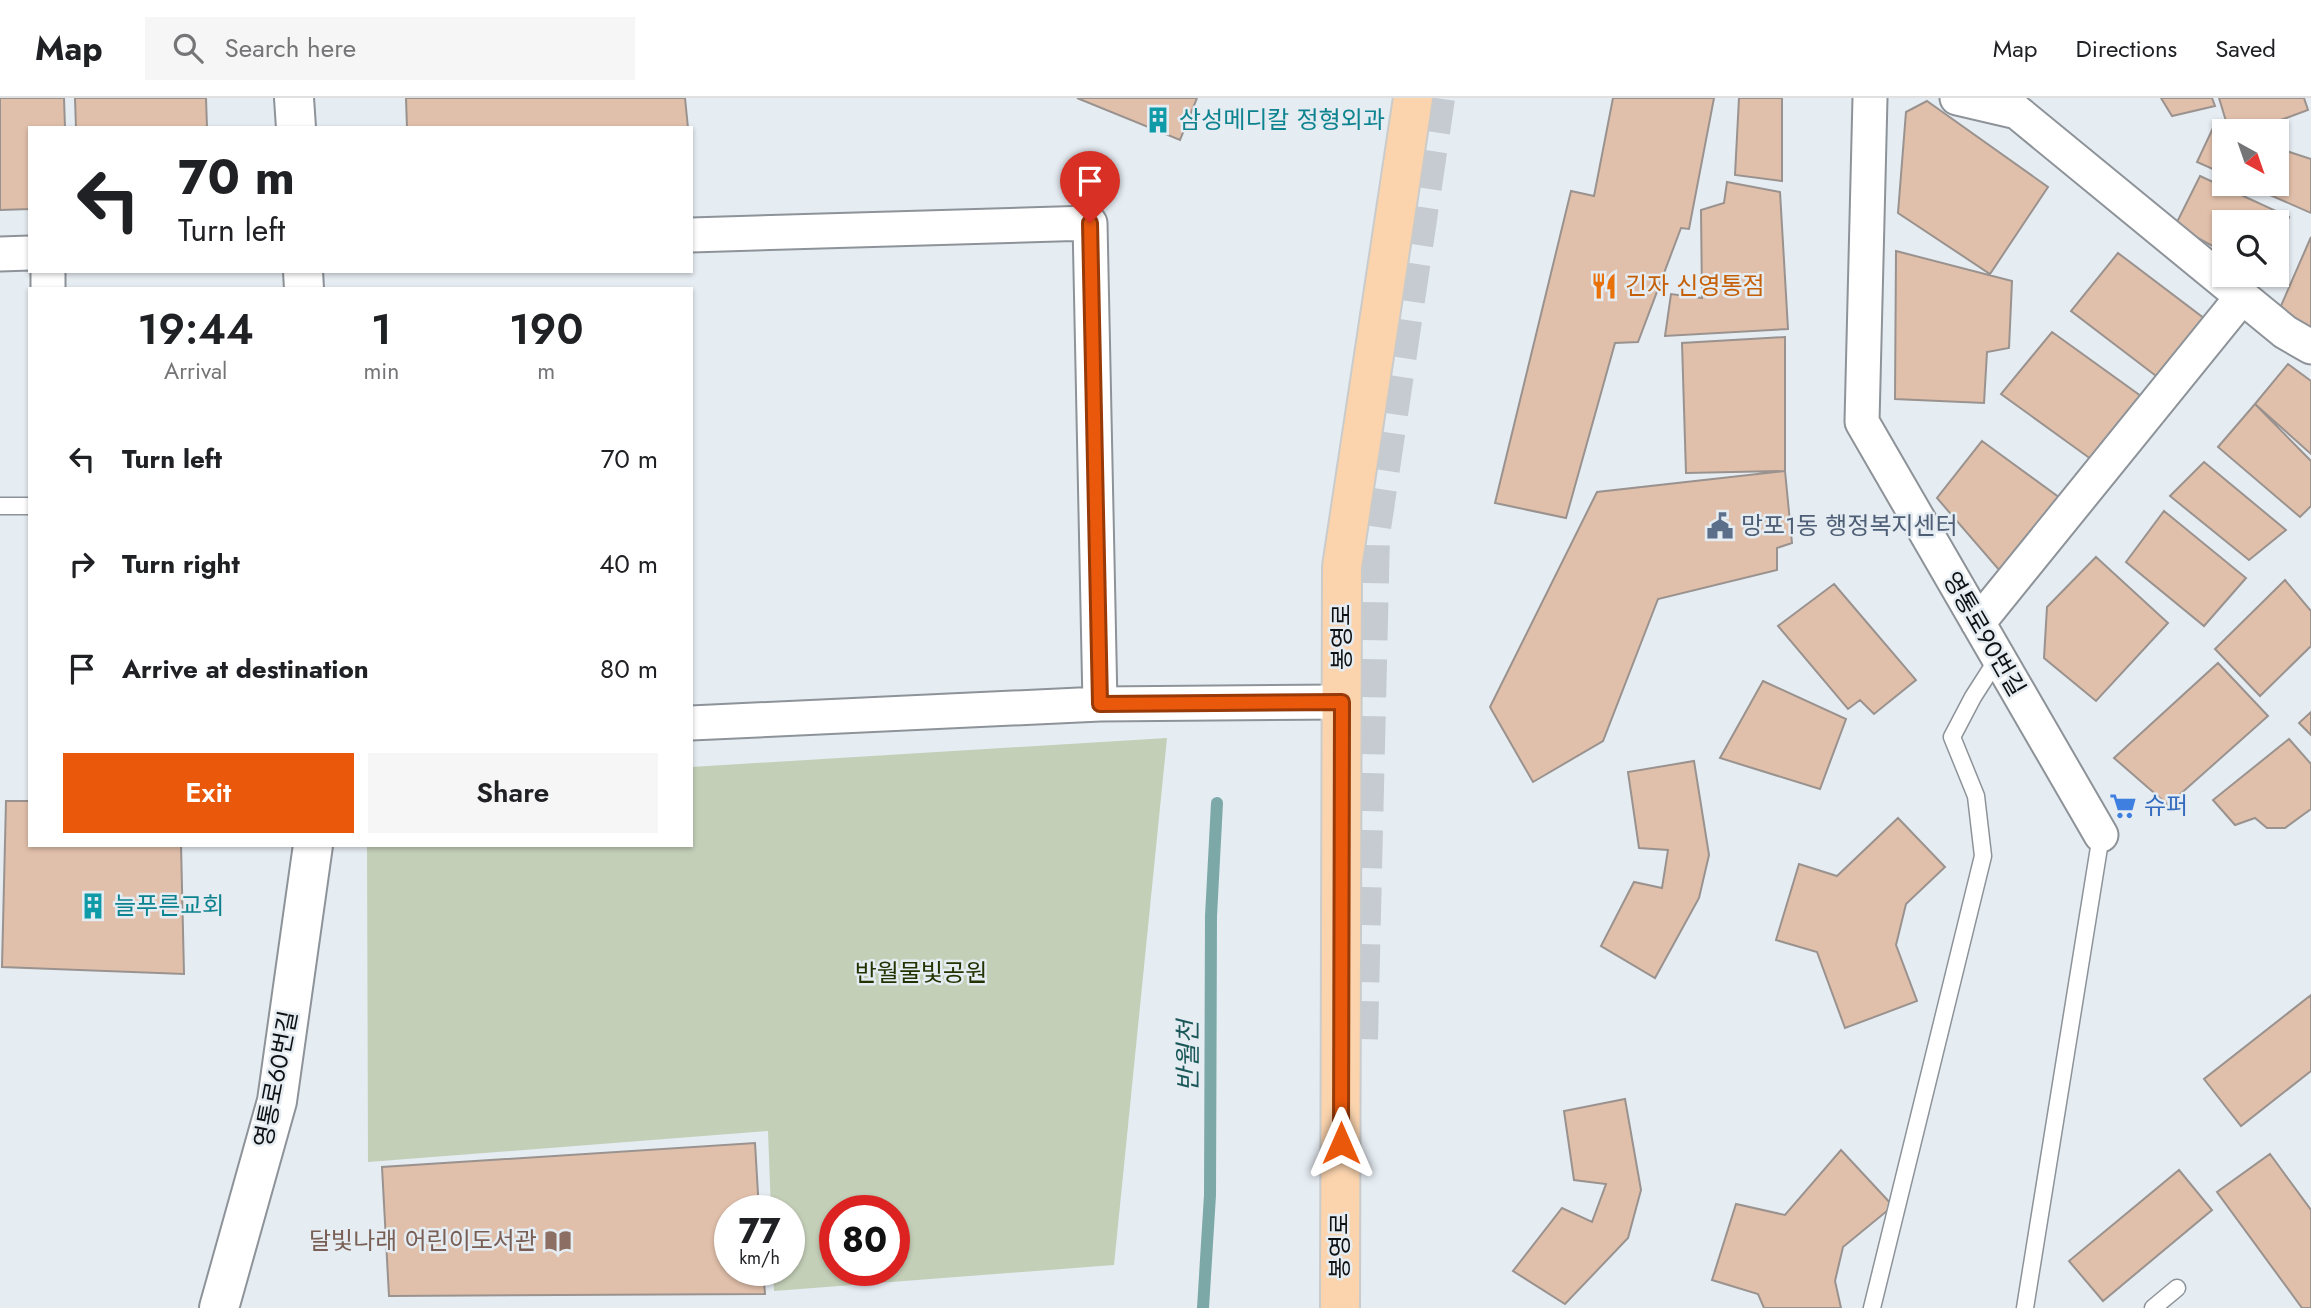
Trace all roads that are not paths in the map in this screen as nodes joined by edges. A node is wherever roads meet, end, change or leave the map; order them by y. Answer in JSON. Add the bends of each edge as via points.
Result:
{"nodes":[{"id":1,"x":294,"y":98,"type":"edge"},
{"id":2,"x":1413,"y":98,"type":"edge"},
{"id":3,"x":1870,"y":98,"type":"edge"},
{"id":4,"x":1957,"y":98,"type":"edge"},
{"id":5,"x":296,"y":126,"type":"edge"},
{"id":6,"x":693,"y":235,"type":"edge"},
{"id":7,"x":28,"y":253,"type":"edge"},
{"id":8,"x":0,"y":254,"type":"edge"},
{"id":9,"x":2242,"y":297,"type":"junction"},
{"id":10,"x":2311,"y":347,"type":"edge"},
{"id":11,"x":0,"y":506,"type":"edge"},
{"id":12,"x":28,"y":506,"type":"edge"},
{"id":13,"x":1978,"y":623,"type":"junction"},
{"id":14,"x":1998,"y":658,"type":"junction"},
{"id":15,"x":1342,"y":702,"type":"junction"},
{"id":16,"x":1100,"y":704,"type":"junction"},
{"id":17,"x":693,"y":723,"type":"edge"},
{"id":18,"x":2101,"y":835,"type":"joint"},
{"id":19,"x":313,"y":847,"type":"edge"},
{"id":20,"x":2177,"y":1288,"type":"dead end"},
{"id":21,"x":219,"y":1308,"type":"edge"},
{"id":22,"x":1340,"y":1308,"type":"edge"},
{"id":23,"x":1872,"y":1308,"type":"edge"},
{"id":24,"x":2025,"y":1308,"type":"edge"},
{"id":25,"x":2153,"y":1308,"type":"edge"}],
"edges":[{"from":1,"to":5,"type":"street"},
{"from":2,"to":15,"type":"highway","name":"봉영로","via":[[1342,567]]},
{"from":3,"to":13,"type":"street","name":"영통로90번길","via":[[1862,422]]},
{"from":4,"to":9,"type":"street","via":[[2017,112]]},
{"from":6,"to":16,"type":"street","via":[[1090,223]]},
{"from":7,"to":8,"type":"street"},
{"from":9,"to":10,"type":"street"},
{"from":9,"to":13,"type":"street"},
{"from":11,"to":12,"type":"lane"},
{"from":13,"to":14,"type":"street","name":"영통로90번길"},
{"from":14,"to":18,"type":"street","name":"영통로90번길"},
{"from":14,"to":23,"type":"lane","via":[[1952,737],[1976,796],[1983,856]]},
{"from":15,"to":16,"type":"street"},
{"from":15,"to":22,"type":"highway","name":"봉영로"},
{"from":16,"to":17,"type":"street"},
{"from":18,"to":24,"type":"lane"},
{"from":19,"to":21,"type":"street","name":"영통로60번길","via":[[277,1101]]},
{"from":20,"to":25,"type":"lane"}]}
